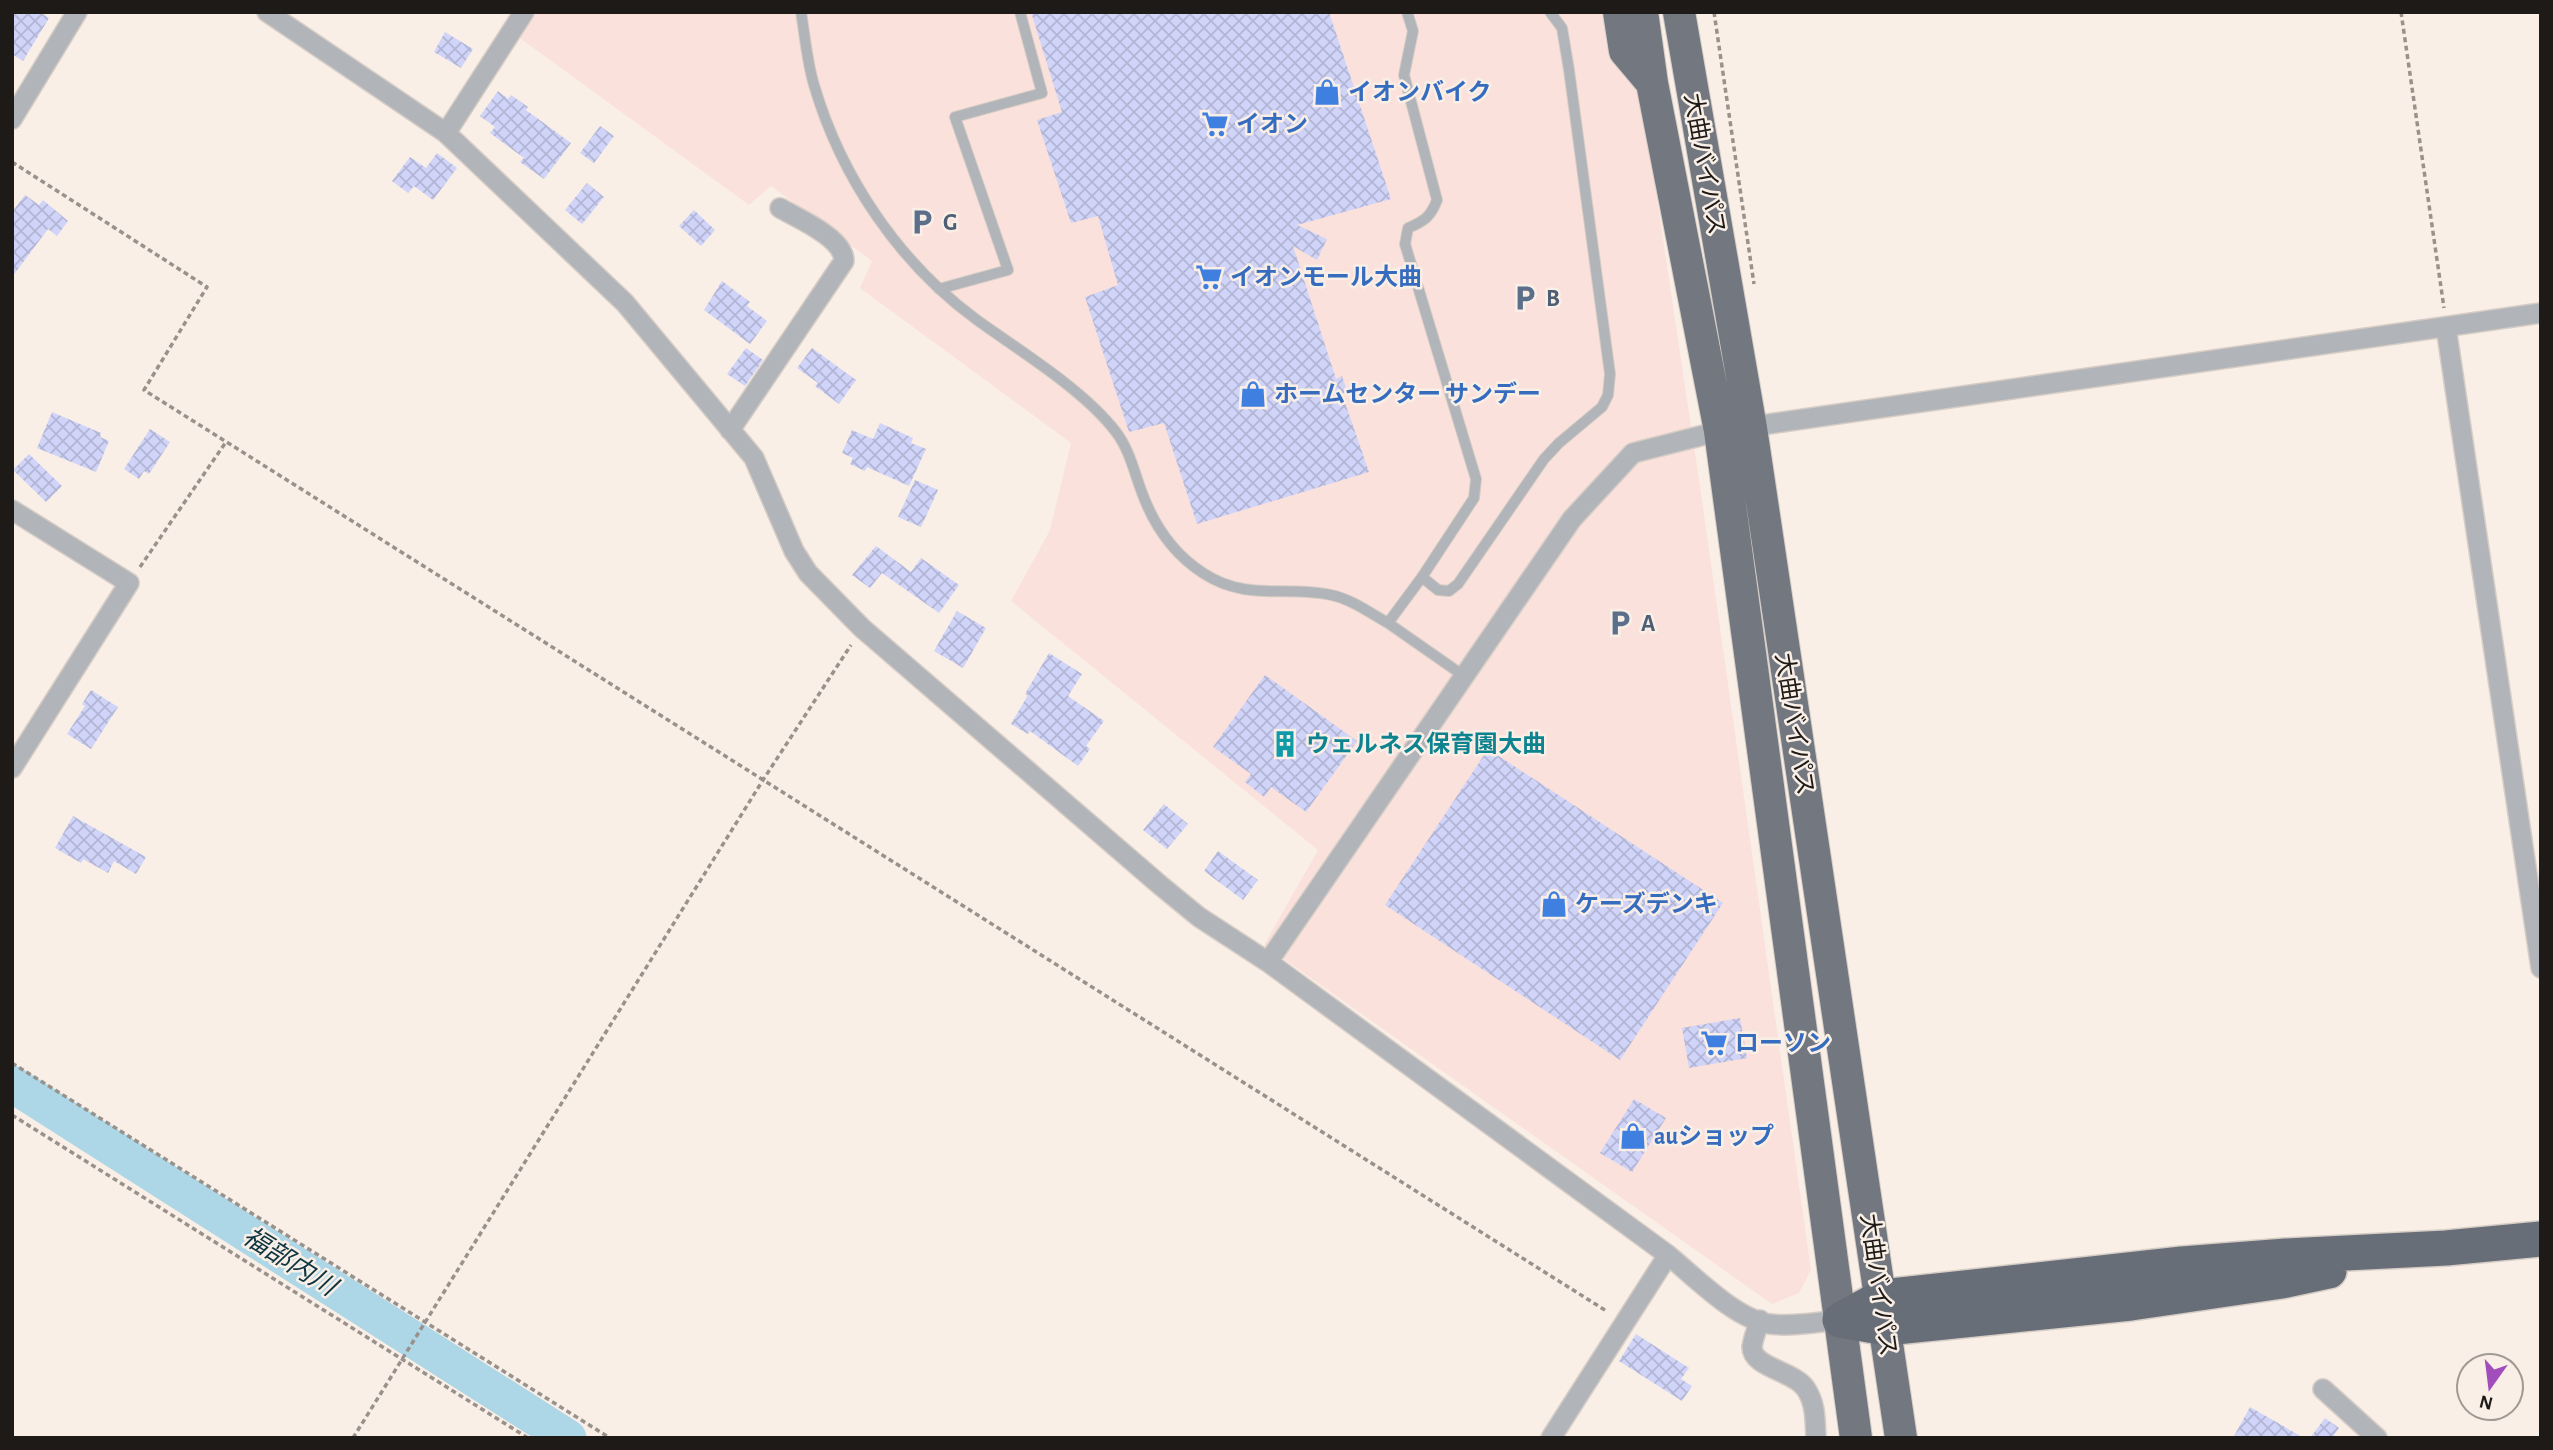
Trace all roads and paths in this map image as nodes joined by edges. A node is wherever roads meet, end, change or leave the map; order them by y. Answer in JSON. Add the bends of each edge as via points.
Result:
{"nodes":[{"id":1,"x":77,"y":12,"type":"edge"},
{"id":2,"x":267,"y":12,"type":"edge"},
{"id":3,"x":524,"y":12,"type":"edge"},
{"id":4,"x":801,"y":12,"type":"edge"},
{"id":5,"x":1020,"y":12,"type":"edge"},
{"id":6,"x":1407,"y":12,"type":"edge"},
{"id":7,"x":1550,"y":12,"type":"edge"},
{"id":8,"x":1619,"y":12,"type":"edge"},
{"id":9,"x":1642,"y":12,"type":"edge"},
{"id":10,"x":1679,"y":12,"type":"edge"},
{"id":11,"x":1714,"y":12,"type":"edge"},
{"id":12,"x":2401,"y":12,"type":"edge"},
{"id":13,"x":1652,"y":83,"type":"junction"},
{"id":14,"x":12,"y":119,"type":"edge"},
{"id":15,"x":446,"y":133,"type":"junction"},
{"id":16,"x":12,"y":162,"type":"edge"},
{"id":17,"x":780,"y":208,"type":"dead end"},
{"id":18,"x":1755,"y":287,"type":"dead end"},
{"id":19,"x":939,"y":289,"type":"junction"},
{"id":20,"x":2541,"y":313,"type":"edge"},
{"id":21,"x":2446,"y":327,"type":"junction"},
{"id":22,"x":730,"y":430,"type":"junction"},
{"id":23,"x":1735,"y":430,"type":"junction"},
{"id":24,"x":226,"y":442,"type":"junction"},
{"id":25,"x":12,"y":510,"type":"edge"},
{"id":26,"x":1422,"y":577,"type":"junction"},
{"id":27,"x":129,"y":583,"type":"junction"},
{"id":28,"x":1388,"y":623,"type":"junction"},
{"id":29,"x":862,"y":628,"type":"junction"},
{"id":30,"x":1464,"y":676,"type":"junction"},
{"id":31,"x":12,"y":768,"type":"edge"},
{"id":32,"x":764,"y":780,"type":"junction"},
{"id":33,"x":1268,"y":962,"type":"junction"},
{"id":34,"x":2541,"y":968,"type":"edge"},
{"id":35,"x":12,"y":1063,"type":"edge"},
{"id":36,"x":12,"y":1115,"type":"edge"},
{"id":37,"x":2541,"y":1239,"type":"edge"},
{"id":38,"x":1668,"y":1255,"type":"junction"},
{"id":39,"x":1884,"y":1312,"type":"junction"},
{"id":40,"x":1760,"y":1320,"type":"junction"},
{"id":41,"x":1840,"y":1320,"type":"junction"},
{"id":42,"x":425,"y":1322,"type":"junction"},
{"id":43,"x":1625,"y":1323,"type":"junction"},
{"id":44,"x":404,"y":1356,"type":"junction"},
{"id":45,"x":2323,"y":1389,"type":"dead end"},
{"id":46,"x":353,"y":1438,"type":"edge"},
{"id":47,"x":528,"y":1438,"type":"edge"},
{"id":48,"x":610,"y":1438,"type":"edge"},
{"id":49,"x":1551,"y":1438,"type":"edge"},
{"id":50,"x":1816,"y":1438,"type":"edge"},
{"id":51,"x":1856,"y":1438,"type":"edge"},
{"id":52,"x":1901,"y":1438,"type":"edge"},
{"id":53,"x":2377,"y":1438,"type":"edge"}],
"edges":[{"from":1,"to":14,"type":"street"},
{"from":2,"to":15,"type":"street"},
{"from":3,"to":15,"type":"street"},
{"from":4,"to":19,"type":"lane","via":[[813,83],[841,156],[888,233]]},
{"from":5,"to":19,"type":"lane","via":[[1042,93],[955,117],[1008,270]]},
{"from":6,"to":26,"type":"lane","via":[[1413,31],[1404,75],[1437,200],[1432,215],[1408,228],[1405,244],[1476,479],[1474,498]]},
{"from":7,"to":26,"type":"lane","via":[[1562,28],[1569,69],[1610,374],[1608,395],[1602,407],[1544,459],[1458,584],[1449,591],[1437,590]]},
{"from":8,"to":13,"type":"highway","via":[[1625,51]]},
{"from":9,"to":13,"type":"highway","name":"大曲バイパス"},
{"from":10,"to":23,"type":"highway","name":"大曲バイパス"},
{"from":11,"to":18,"type":"path"},
{"from":12,"to":21,"type":"path"},
{"from":13,"to":23,"type":"highway","name":"大曲バイパス"},
{"from":15,"to":22,"type":"street","via":[[625,303]]},
{"from":16,"to":24,"type":"path","via":[[207,287],[144,390]]},
{"from":17,"to":22,"type":"street","via":[[837,242],[844,261]]},
{"from":19,"to":28,"type":"lane","via":[[1072,389],[1116,432],[1165,539],[1204,574],[1254,592],[1332,595]]},
{"from":20,"to":21,"type":"street"},
{"from":21,"to":23,"type":"street"},
{"from":21,"to":34,"type":"street"},
{"from":22,"to":29,"type":"street","via":[[754,458],[808,573]]},
{"from":23,"to":30,"type":"street","via":[[1633,453],[1572,519]]},
{"from":23,"to":39,"type":"highway","name":"大曲バイパス"},
{"from":23,"to":41,"type":"highway","name":"大曲バイパス"},
{"from":24,"to":27,"type":"path"},
{"from":24,"to":32,"type":"path"},
{"from":25,"to":27,"type":"street"},
{"from":26,"to":28,"type":"lane"},
{"from":27,"to":31,"type":"street"},
{"from":28,"to":30,"type":"lane"},
{"from":29,"to":32,"type":"path"},
{"from":29,"to":33,"type":"street","via":[[1160,885]]},
{"from":30,"to":33,"type":"street"},
{"from":32,"to":42,"type":"path"},
{"from":32,"to":43,"type":"path"},
{"from":33,"to":38,"type":"street"},
{"from":35,"to":42,"type":"path"},
{"from":36,"to":44,"type":"path"},
{"from":37,"to":39,"type":"highway","via":[[2446,1248],[2282,1281],[2131,1303]]},
{"from":38,"to":40,"type":"street","via":[[1723,1300]]},
{"from":38,"to":43,"type":"street"},
{"from":39,"to":41,"type":"highway"},
{"from":39,"to":52,"type":"highway","name":"大曲バイパス"},
{"from":40,"to":41,"type":"street","via":[[1769,1324]]},
{"from":40,"to":50,"type":"street","via":[[1752,1348],[1755,1356],[1805,1387],[1813,1402]]},
{"from":41,"to":51,"type":"highway","name":"大曲バイパス"},
{"from":42,"to":44,"type":"path"},
{"from":42,"to":48,"type":"path"},
{"from":43,"to":49,"type":"street"},
{"from":44,"to":46,"type":"path"},
{"from":44,"to":47,"type":"path"},
{"from":45,"to":53,"type":"street"}]}
